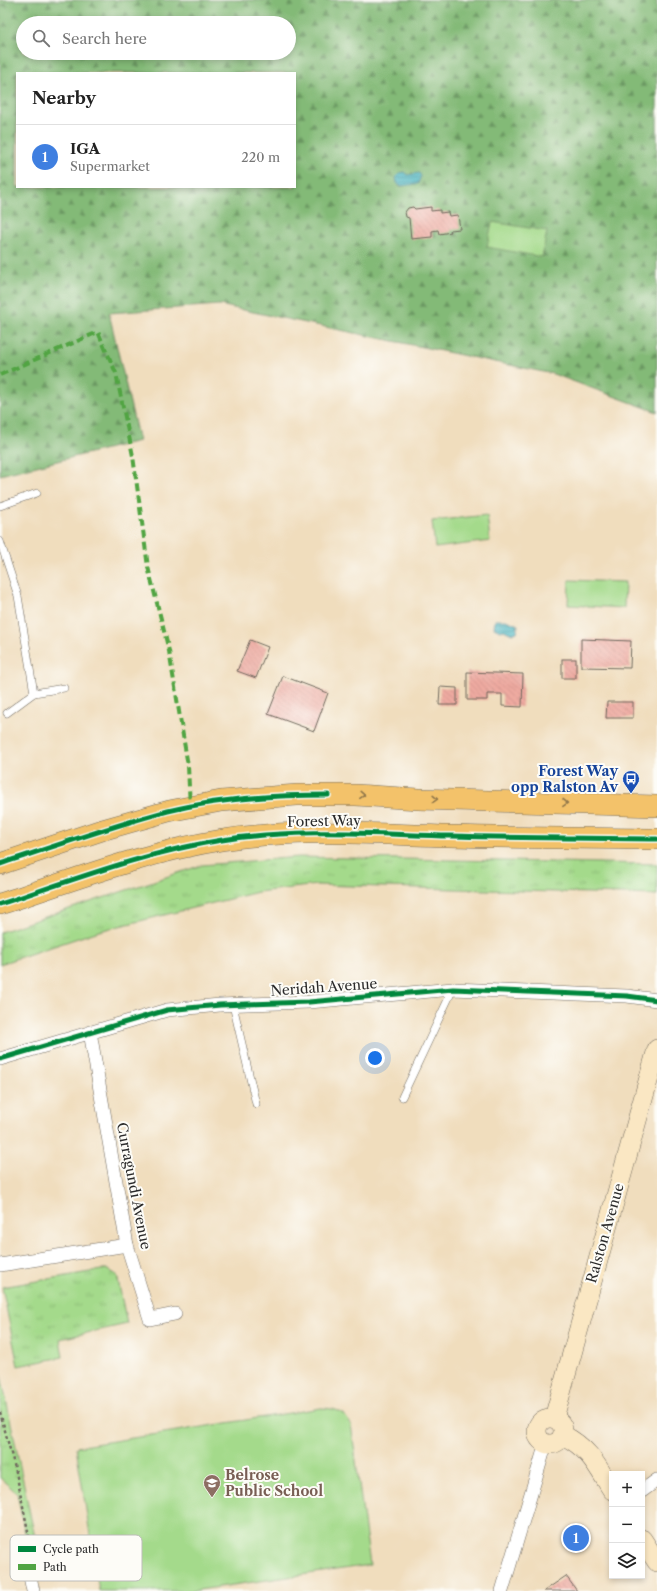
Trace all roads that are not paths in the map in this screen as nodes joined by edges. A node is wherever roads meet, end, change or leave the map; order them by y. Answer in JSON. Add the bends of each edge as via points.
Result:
{"nodes":[{"id":1,"x":37,"y":493,"type":"dead end"},
{"id":2,"x":0,"y":506,"type":"edge"},
{"id":3,"x":0,"y":542,"type":"edge"},
{"id":4,"x":64,"y":688,"type":"dead end"},
{"id":5,"x":34,"y":693,"type":"junction"},
{"id":6,"x":6,"y":713,"type":"dead end"},
{"id":7,"x":657,"y":806,"type":"edge"},
{"id":8,"x":657,"y":839,"type":"edge"},
{"id":9,"x":0,"y":864,"type":"edge"},
{"id":10,"x":0,"y":904,"type":"edge"},
{"id":11,"x":453,"y":989,"type":"junction"},
{"id":12,"x":657,"y":1000,"type":"edge"},
{"id":13,"x":234,"y":1005,"type":"junction"},
{"id":14,"x":90,"y":1032,"type":"junction"},
{"id":15,"x":656,"y":1055,"type":"edge"},
{"id":16,"x":0,"y":1059,"type":"edge"},
{"id":17,"x":402,"y":1097,"type":"dead end"},
{"id":18,"x":256,"y":1104,"type":"dead end"},
{"id":19,"x":127,"y":1245,"type":"junction"},
{"id":20,"x":0,"y":1265,"type":"edge"},
{"id":21,"x":176,"y":1314,"type":"dead end"},
{"id":22,"x":555,"y":1439,"type":"junction"},
{"id":23,"x":657,"y":1480,"type":"edge"},
{"id":24,"x":609,"y":1486,"type":"edge"},
{"id":25,"x":645,"y":1489,"type":"edge"},
{"id":26,"x":645,"y":1543,"type":"edge"},
{"id":27,"x":657,"y":1562,"type":"edge"},
{"id":28,"x":30,"y":1581,"type":"edge"},
{"id":29,"x":32,"y":1591,"type":"edge"},
{"id":30,"x":502,"y":1591,"type":"edge"}],
"edges":[{"from":1,"to":2,"type":"lane"},
{"from":3,"to":5,"type":"lane","via":[[18,596]]},
{"from":4,"to":5,"type":"lane"},
{"from":5,"to":6,"type":"lane"},
{"from":9,"to":7,"type":"main road","name":"Forest Way","one_way":true,"via":[[102,830],[169,811],[220,801],[297,795],[356,795]]},
{"from":8,"to":10,"type":"main road","name":"Forest Way","via":[[304,832],[255,835],[146,856]]},
{"from":11,"to":12,"type":"street","name":"Neridah Avenue","via":[[627,996]]},
{"from":11,"to":13,"type":"street","name":"Neridah Avenue","via":[[309,1002]]},
{"from":11,"to":17,"type":"lane"},
{"from":13,"to":14,"type":"street","name":"Neridah Avenue","via":[[167,1010]]},
{"from":13,"to":18,"type":"lane"},
{"from":14,"to":16,"type":"street","name":"Neridah Avenue"},
{"from":14,"to":19,"type":"street","name":"Curragundi Avenue"},
{"from":15,"to":22,"type":"street","name":"Ralston Avenue","via":[[554,1418],[545,1418],[537,1427],[540,1439]]},
{"from":19,"to":20,"type":"street"},
{"from":19,"to":21,"type":"street","name":"Curragundi Avenue","via":[[150,1319]]},
{"from":22,"to":24,"type":"street","via":[[580,1445]]},
{"from":22,"to":30,"type":"street"},
{"from":23,"to":25,"type":"street"},
{"from":26,"to":27,"type":"street"},
{"from":28,"to":29,"type":"street"}]}
